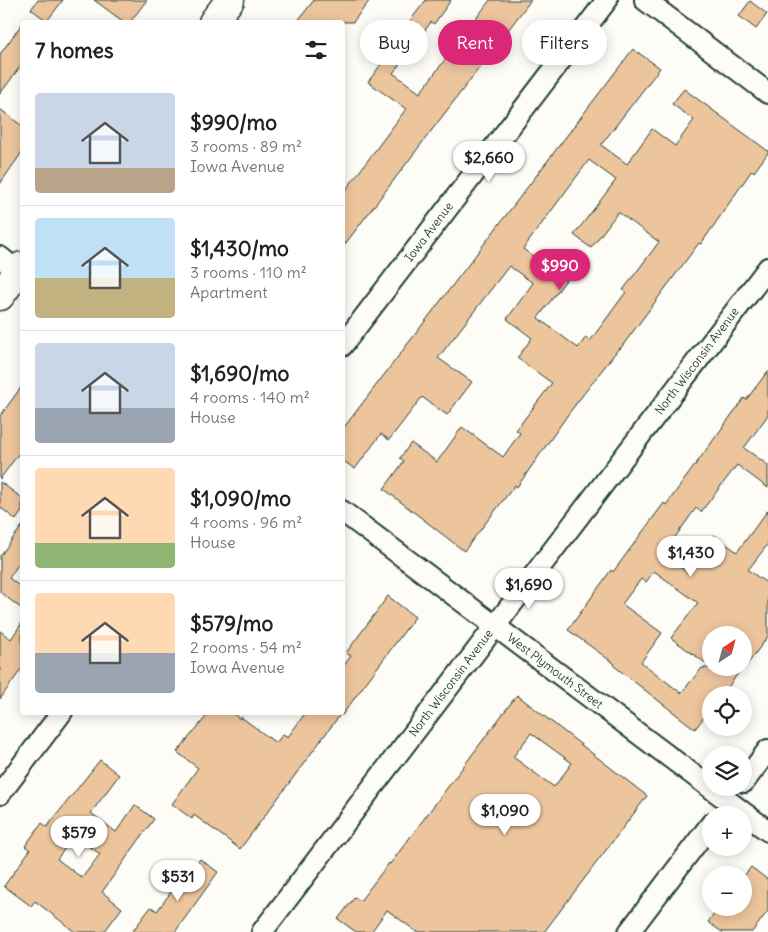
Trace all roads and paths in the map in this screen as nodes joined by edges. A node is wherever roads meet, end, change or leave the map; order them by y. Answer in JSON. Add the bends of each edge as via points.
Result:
{"nodes":[{"id":1,"x":230,"y":0,"type":"edge"},
{"id":2,"x":607,"y":0,"type":"edge"},
{"id":3,"x":645,"y":0,"type":"edge"},
{"id":4,"x":215,"y":20,"type":"edge"},
{"id":5,"x":768,"y":93,"type":"edge"},
{"id":6,"x":16,"y":267,"type":"edge"},
{"id":7,"x":768,"y":268,"type":"edge"},
{"id":8,"x":0,"y":296,"type":"edge"},
{"id":9,"x":345,"y":342,"type":"edge"},
{"id":10,"x":345,"y":513,"type":"edge"},
{"id":11,"x":495,"y":626,"type":"junction"},
{"id":12,"x":60,"y":715,"type":"edge"},
{"id":13,"x":768,"y":750,"type":"edge"},
{"id":14,"x":752,"y":771,"type":"edge"},
{"id":15,"x":0,"y":794,"type":"edge"},
{"id":16,"x":729,"y":801,"type":"edge"},
{"id":17,"x":768,"y":831,"type":"edge"},
{"id":18,"x":702,"y":836,"type":"edge"},
{"id":19,"x":262,"y":932,"type":"edge"},
{"id":20,"x":629,"y":932,"type":"edge"}],
"edges":[{"from":1,"to":4,"type":"street"},
{"from":2,"to":9,"type":"street","name":"Iowa Avenue"},
{"from":3,"to":5,"type":"street"},
{"from":6,"to":8,"type":"street"},
{"from":7,"to":11,"type":"street","name":"North Wisconsin Avenue"},
{"from":10,"to":11,"type":"street","name":"West Plymouth Street"},
{"from":11,"to":16,"type":"street","name":"West Plymouth Street"},
{"from":11,"to":19,"type":"street","name":"North Wisconsin Avenue"},
{"from":12,"to":15,"type":"street"},
{"from":13,"to":14,"type":"street"},
{"from":16,"to":17,"type":"street","name":"West Plymouth Street"},
{"from":18,"to":20,"type":"street"}]}
